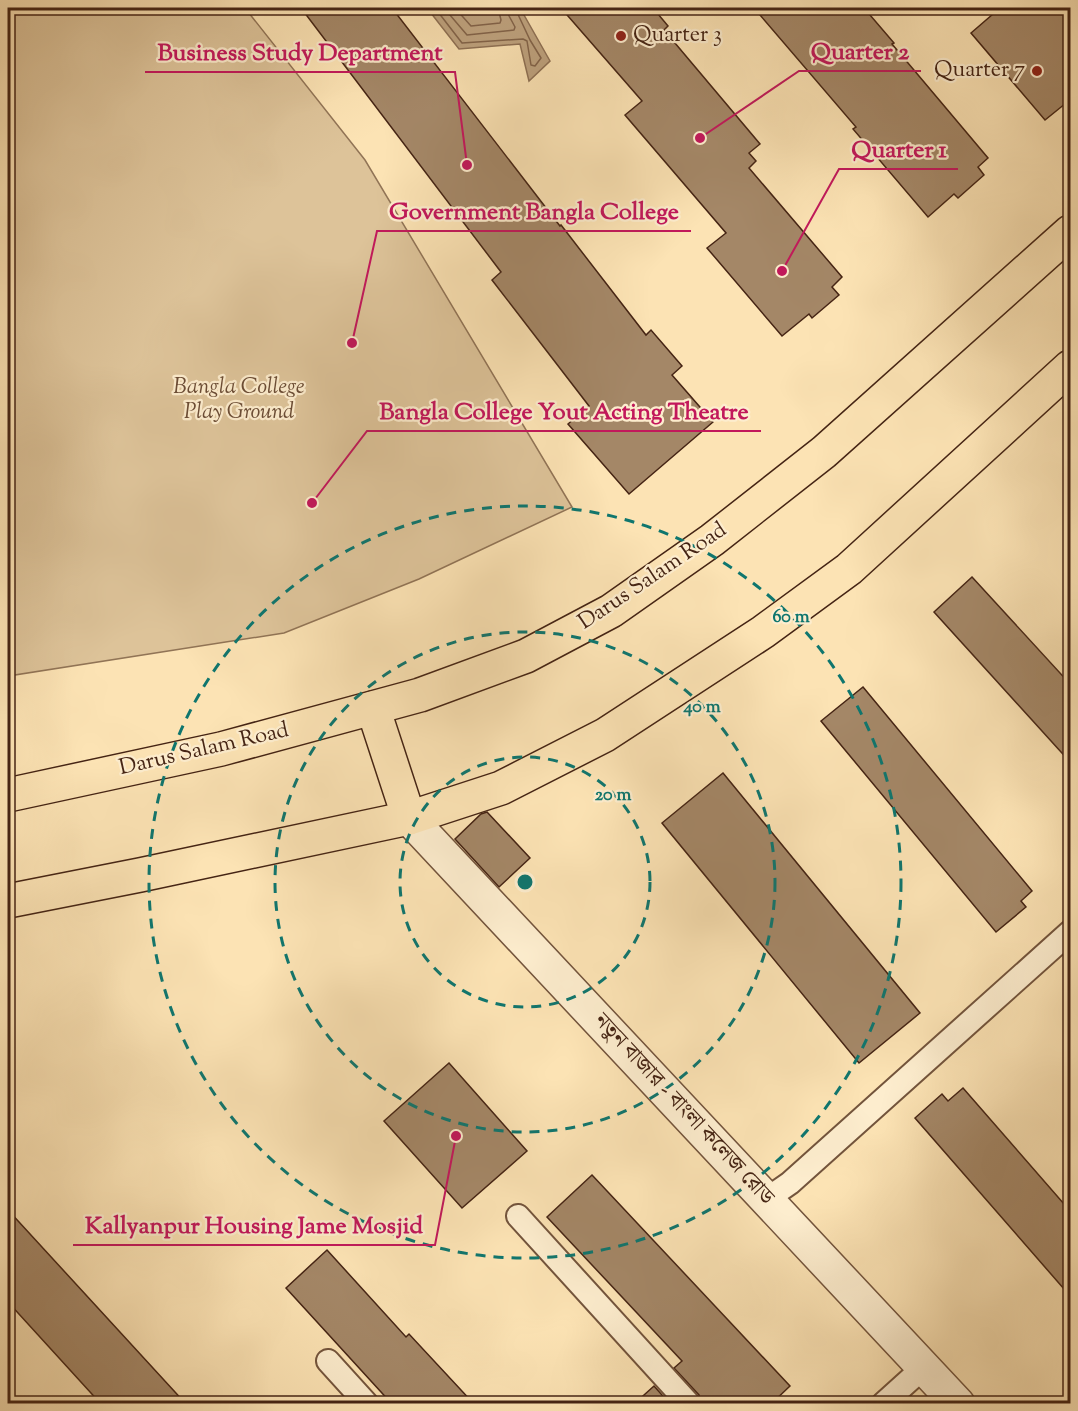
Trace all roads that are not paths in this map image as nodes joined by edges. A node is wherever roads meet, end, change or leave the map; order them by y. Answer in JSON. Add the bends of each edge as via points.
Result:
{"nodes":[{"id":1,"x":1071,"y":232,"type":"edge"},
{"id":2,"x":1071,"y":367,"type":"edge"},
{"id":3,"x":373,"y":708,"type":"junction"},
{"id":4,"x":8,"y":795,"type":"edge"},
{"id":5,"x":409,"y":818,"type":"junction"},
{"id":6,"x":8,"y":901,"type":"edge"},
{"id":7,"x":1071,"y":932,"type":"edge"},
{"id":8,"x":767,"y":1199,"type":"junction"},
{"id":9,"x":518,"y":1216,"type":"dead end"},
{"id":10,"x":328,"y":1360,"type":"dead end"},
{"id":11,"x":924,"y":1367,"type":"junction"},
{"id":12,"x":367,"y":1404,"type":"edge"},
{"id":13,"x":689,"y":1404,"type":"edge"},
{"id":14,"x":883,"y":1404,"type":"edge"},
{"id":15,"x":958,"y":1404,"type":"edge"}],
"edges":[{"from":1,"to":3,"type":"main road","name":"Darus Salam Road","via":[[824,452],[712,540],[611,611],[526,656]]},
{"from":2,"to":5,"type":"main road","via":[[849,569],[763,632],[605,735],[501,788]]},
{"from":3,"to":4,"type":"main road","name":"Darus Salam Road","via":[[221,748]]},
{"from":3,"to":5,"type":"main road"},
{"from":5,"to":6,"type":"main road"},
{"from":5,"to":8,"type":"street","name":"নতুন বাজার - বাংলা কলেজ রোড"},
{"from":7,"to":8,"type":"lane","via":[[790,1183]]},
{"from":8,"to":11,"type":"street","name":"নতুন বাজার - বাংলা কলেজ রোড"},
{"from":9,"to":13,"type":"lane"},
{"from":10,"to":12,"type":"lane"},
{"from":11,"to":14,"type":"lane"},
{"from":11,"to":15,"type":"street","name":"নতুন বাজার - বাংলা কলেজ রোড"}]}
